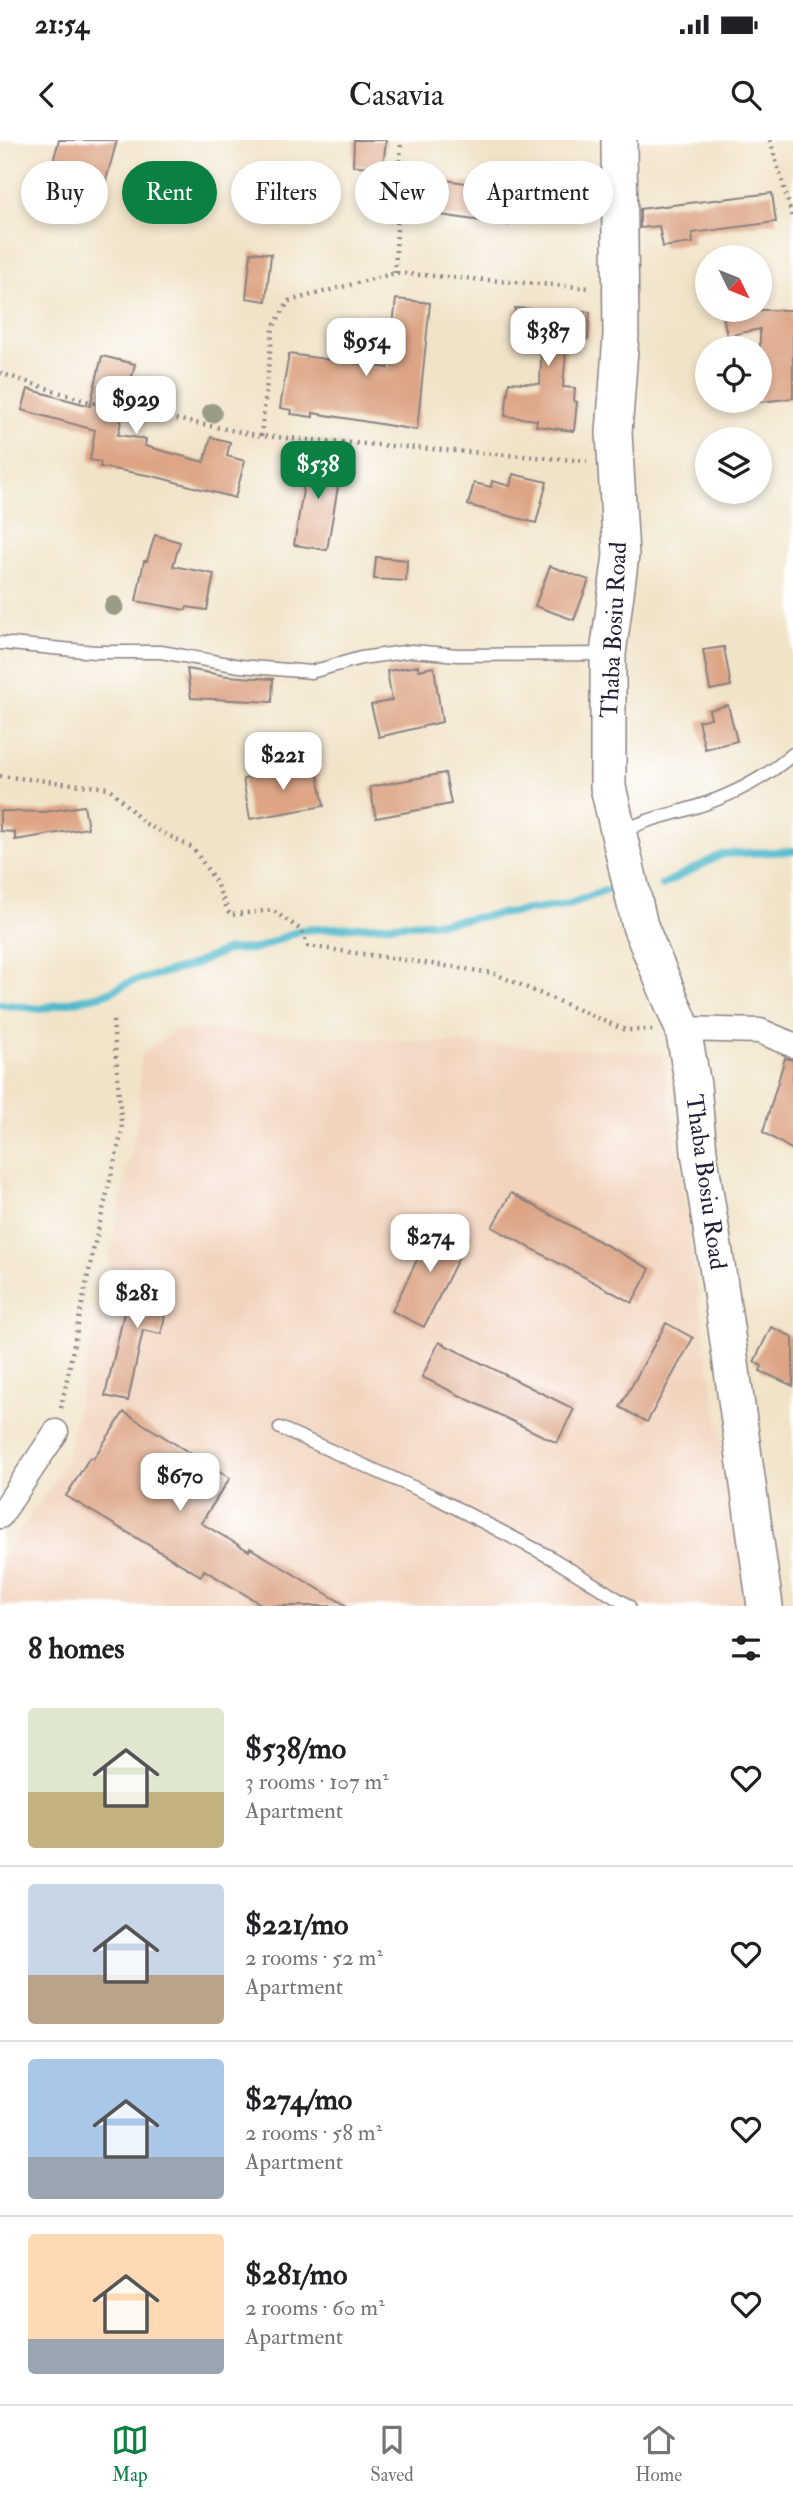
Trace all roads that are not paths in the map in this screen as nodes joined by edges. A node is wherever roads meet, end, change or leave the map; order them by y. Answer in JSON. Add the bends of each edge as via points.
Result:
{"nodes":[{"id":1,"x":619,"y":140,"type":"edge"},
{"id":2,"x":0,"y":643,"type":"edge"},
{"id":3,"x":608,"y":654,"type":"junction"},
{"id":4,"x":793,"y":754,"type":"edge"},
{"id":5,"x":618,"y":836,"type":"junction"},
{"id":6,"x":683,"y":1029,"type":"junction"},
{"id":7,"x":793,"y":1045,"type":"edge"},
{"id":8,"x":280,"y":1428,"type":"dead end"},
{"id":9,"x":56,"y":1432,"type":"road end"},
{"id":10,"x":0,"y":1516,"type":"edge"},
{"id":11,"x":629,"y":1606,"type":"edge"},
{"id":12,"x":765,"y":1606,"type":"edge"}],
"edges":[{"from":1,"to":3,"type":"street","name":"Thaba Bosiu Road","via":[[621,335],[614,433],[621,555]]},
{"from":2,"to":3,"type":"lane","via":[[94,652],[161,652],[240,666],[312,672],[361,658],[412,651]]},
{"from":3,"to":5,"type":"street","name":"Thaba Bosiu Road","via":[[608,787]]},
{"from":4,"to":5,"type":"lane","via":[[724,797],[635,824]]},
{"from":5,"to":6,"type":"street","name":"Thaba Bosiu Road","via":[[640,926]]},
{"from":6,"to":7,"type":"street","via":[[760,1031]]},
{"from":6,"to":12,"type":"street","name":"Thaba Bosiu Road"},
{"from":8,"to":11,"type":"lane","via":[[435,1497],[550,1557]]},
{"from":9,"to":10,"type":"street"}]}
